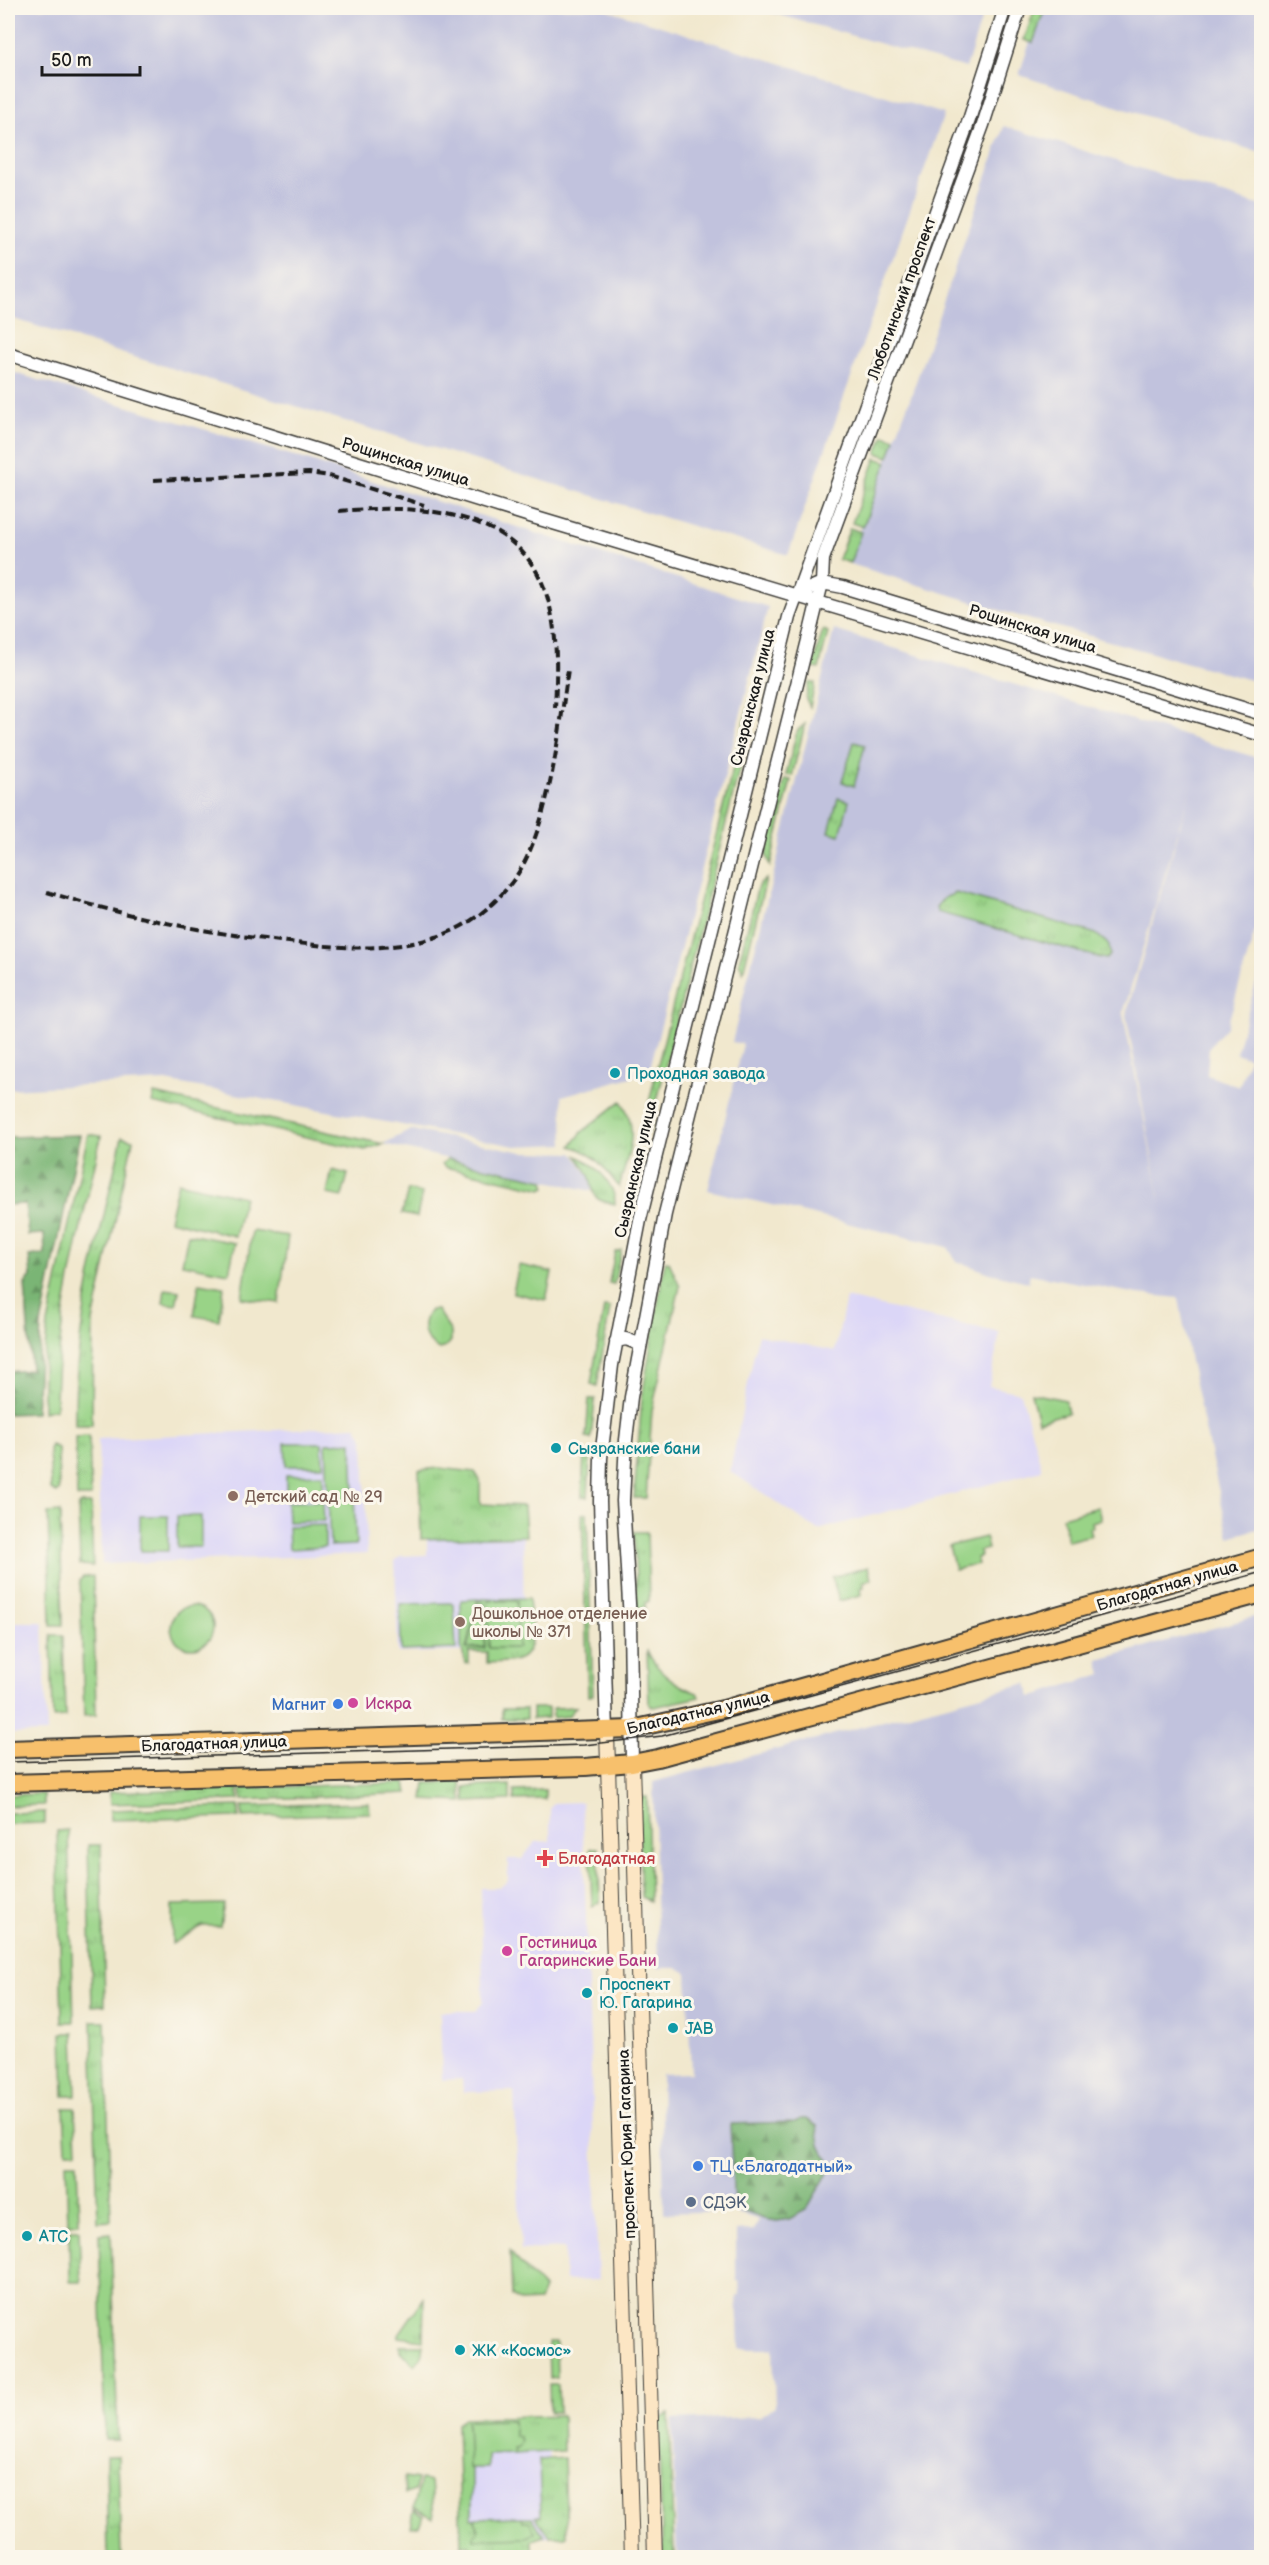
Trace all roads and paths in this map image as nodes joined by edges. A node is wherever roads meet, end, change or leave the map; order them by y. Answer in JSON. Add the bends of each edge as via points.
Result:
{"nodes":[{"id":1,"x":1005,"y":8,"type":"edge"},
{"id":2,"x":1020,"y":8,"type":"edge"},
{"id":3,"x":8,"y":354,"type":"edge"},
{"id":4,"x":822,"y":583,"type":"junction"},
{"id":5,"x":796,"y":594,"type":"junction"},
{"id":6,"x":818,"y":600,"type":"junction"},
{"id":7,"x":1262,"y":714,"type":"edge"},
{"id":8,"x":1262,"y":735,"type":"edge"},
{"id":9,"x":616,"y":1341,"type":"junction"},
{"id":10,"x":639,"y":1344,"type":"junction"},
{"id":11,"x":1262,"y":1557,"type":"edge"},
{"id":12,"x":1262,"y":1594,"type":"edge"},
{"id":13,"x":632,"y":1729,"type":"junction"},
{"id":14,"x":607,"y":1732,"type":"junction"},
{"id":15,"x":8,"y":1749,"type":"edge"},
{"id":16,"x":632,"y":1763,"type":"junction"},
{"id":17,"x":607,"y":1765,"type":"junction"},
{"id":18,"x":8,"y":1783,"type":"edge"},
{"id":19,"x":632,"y":2558,"type":"edge"},
{"id":20,"x":655,"y":2558,"type":"edge"}],
"edges":[{"from":1,"to":5,"type":"street","name":"Люботинский проспект","via":[[965,131]]},
{"from":2,"to":4,"type":"street","name":"Люботинский проспект","via":[[983,125],[826,552]]},
{"from":3,"to":5,"type":"street","name":"Рощинская улица"},
{"from":4,"to":5,"type":"street"},
{"from":4,"to":6,"type":"street","name":"Люботинский проспект"},
{"from":4,"to":7,"type":"street","name":"Рощинская улица"},
{"from":5,"to":6,"type":"street","name":"Рощинская улица"},
{"from":5,"to":9,"type":"street","name":"Сызранская улица","via":[[663,1121]]},
{"from":6,"to":8,"type":"street","name":"Рощинская улица"},
{"from":6,"to":10,"type":"street","via":[[672,1186]]},
{"from":9,"to":10,"type":"street","via":[[626,1339]]},
{"from":9,"to":14,"type":"street","name":"Сызранская улица","via":[[600,1479]]},
{"from":10,"to":13,"type":"street","via":[[623,1481]]},
{"from":11,"to":13,"type":"main road","name":"Благодатная улица","via":[[723,1709]]},
{"from":12,"to":16,"type":"main road","name":"Благодатная улица"},
{"from":13,"to":14,"type":"main road","name":"Благодатная улица"},
{"from":13,"to":16,"type":"street","name":"проспект Юрия Гагарина"},
{"from":14,"to":15,"type":"main road","name":"Благодатная улица"},
{"from":14,"to":17,"type":"main road","name":"Сызранская улица"},
{"from":16,"to":17,"type":"main road","name":"Благодатная улица"},
{"from":16,"to":20,"type":"main road","name":"проспект Юрия Гагарина"},
{"from":17,"to":18,"type":"main road","name":"Благодатная улица"},
{"from":17,"to":19,"type":"main road","name":"проспект Юрия Гагарина"}]}
